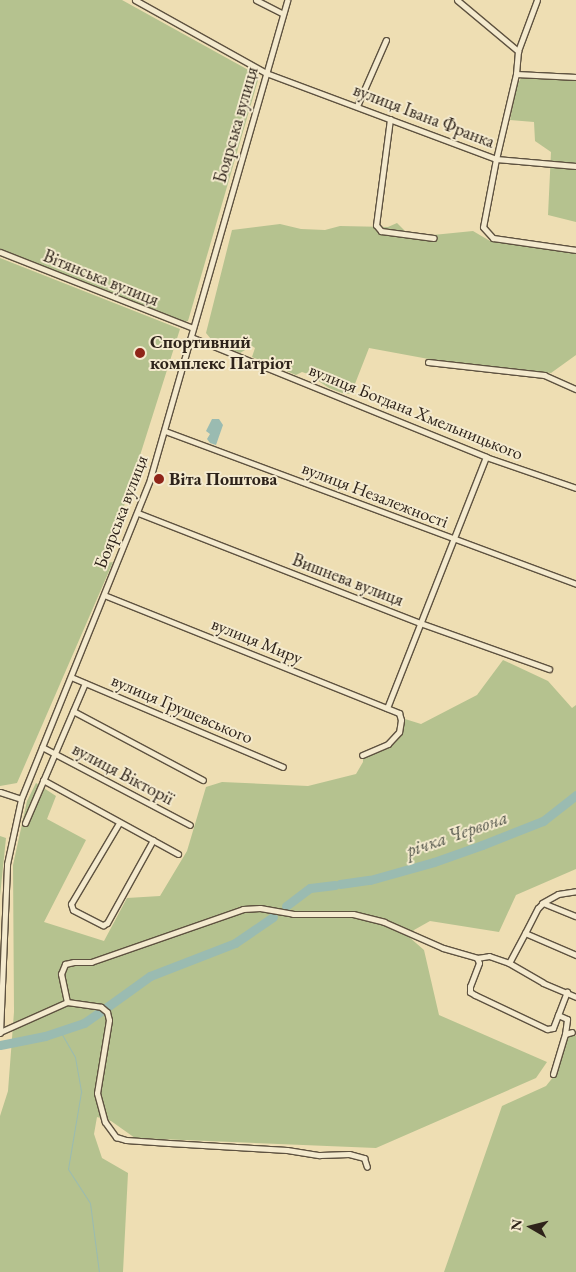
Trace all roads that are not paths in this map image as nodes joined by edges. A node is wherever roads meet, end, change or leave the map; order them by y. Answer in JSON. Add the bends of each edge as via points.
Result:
{"nodes":[{"id":1,"x":135,"y":0,"type":"edge"},
{"id":2,"x":256,"y":0,"type":"edge"},
{"id":3,"x":287,"y":0,"type":"edge"},
{"id":4,"x":456,"y":0,"type":"edge"},
{"id":5,"x":537,"y":0,"type":"edge"},
{"id":6,"x":283,"y":14,"type":"junction"},
{"id":7,"x":386,"y":40,"type":"dead end"},
{"id":8,"x":518,"y":51,"type":"junction"},
{"id":9,"x":266,"y":73,"type":"junction"},
{"id":10,"x":516,"y":74,"type":"junction"},
{"id":11,"x":576,"y":77,"type":"edge"},
{"id":12,"x":357,"y":106,"type":"junction"},
{"id":13,"x":390,"y":119,"type":"junction"},
{"id":14,"x":496,"y":158,"type":"junction"},
{"id":15,"x":576,"y":166,"type":"edge"},
{"id":16,"x":434,"y":238,"type":"dead end"},
{"id":17,"x":576,"y":250,"type":"edge"},
{"id":18,"x":0,"y":252,"type":"edge"},
{"id":19,"x":193,"y":328,"type":"junction"},
{"id":20,"x":191,"y":337,"type":"junction"},
{"id":21,"x":428,"y":362,"type":"dead end"},
{"id":22,"x":576,"y":389,"type":"edge"},
{"id":23,"x":165,"y":430,"type":"junction"},
{"id":24,"x":486,"y":457,"type":"junction"},
{"id":25,"x":576,"y":488,"type":"edge"},
{"id":26,"x":138,"y":514,"type":"junction"},
{"id":27,"x":456,"y":539,"type":"junction"},
{"id":28,"x":576,"y":584,"type":"edge"},
{"id":29,"x":104,"y":595,"type":"junction"},
{"id":30,"x":420,"y":623,"type":"junction"},
{"id":31,"x":549,"y":669,"type":"dead end"},
{"id":32,"x":71,"y":677,"type":"junction"},
{"id":33,"x":85,"y":683,"type":"junction"},
{"id":34,"x":387,"y":708,"type":"junction"},
{"id":35,"x":73,"y":711,"type":"junction"},
{"id":36,"x":42,"y":747,"type":"junction"},
{"id":37,"x":55,"y":754,"type":"junction"},
{"id":38,"x":362,"y":755,"type":"dead end"},
{"id":39,"x":283,"y":767,"type":"dead end"},
{"id":40,"x":43,"y":780,"type":"junction"},
{"id":41,"x":203,"y":780,"type":"dead end"},
{"id":42,"x":0,"y":792,"type":"edge"},
{"id":43,"x":21,"y":799,"type":"junction"},
{"id":44,"x":25,"y":823,"type":"dead end"},
{"id":45,"x":119,"y":823,"type":"junction"},
{"id":46,"x":190,"y":825,"type":"dead end"},
{"id":47,"x":152,"y":840,"type":"junction"},
{"id":48,"x":178,"y":854,"type":"dead end"},
{"id":49,"x":576,"y":891,"type":"edge"},
{"id":50,"x":540,"y":905,"type":"junction"},
{"id":51,"x":576,"y":916,"type":"edge"},
{"id":52,"x":525,"y":933,"type":"junction"},
{"id":53,"x":576,"y":955,"type":"edge"},
{"id":54,"x":477,"y":958,"type":"junction"},
{"id":55,"x":509,"y":963,"type":"junction"},
{"id":56,"x":567,"y":992,"type":"junction"},
{"id":57,"x":576,"y":997,"type":"edge"},
{"id":58,"x":67,"y":1002,"type":"junction"},
{"id":59,"x":558,"y":1016,"type":"junction"},
{"id":60,"x":572,"y":1032,"type":"dead end"},
{"id":61,"x":0,"y":1033,"type":"edge"},
{"id":62,"x":565,"y":1034,"type":"junction"},
{"id":63,"x":553,"y":1074,"type":"dead end"},
{"id":64,"x":367,"y":1167,"type":"dead end"}],
"edges":[{"from":1,"to":9,"type":"street","name":"вулиця Івана Франка"},
{"from":2,"to":6,"type":"street"},
{"from":3,"to":6,"type":"street","name":"Боярська вулиця"},
{"from":4,"to":8,"type":"street"},
{"from":5,"to":8,"type":"street"},
{"from":6,"to":9,"type":"street","name":"Боярська вулиця"},
{"from":7,"to":12,"type":"street"},
{"from":8,"to":10,"type":"street"},
{"from":9,"to":12,"type":"street","name":"вулиця Івана Франка"},
{"from":9,"to":19,"type":"street","name":"Боярська вулиця"},
{"from":10,"to":11,"type":"street"},
{"from":10,"to":14,"type":"street"},
{"from":12,"to":13,"type":"street","name":"вулиця Івана Франка"},
{"from":13,"to":14,"type":"street","name":"вулиця Івана Франка"},
{"from":13,"to":16,"type":"street","via":[[376,225],[381,231]]},
{"from":14,"to":15,"type":"street","name":"вулиця Івана Франка"},
{"from":14,"to":17,"type":"street","via":[[483,227],[493,238]]},
{"from":18,"to":19,"type":"street","name":"Вітянська вулиця"},
{"from":19,"to":20,"type":"street","name":"Боярська вулиця"},
{"from":20,"to":23,"type":"street","name":"Боярська вулиця"},
{"from":20,"to":24,"type":"street","name":"вулиця Богдана Хмельницького"},
{"from":21,"to":22,"type":"street","via":[[544,376]]},
{"from":23,"to":26,"type":"street","name":"Боярська вулиця"},
{"from":23,"to":27,"type":"street","name":"вулиця Незалежності"},
{"from":24,"to":25,"type":"street","name":"вулиця Богдана Хмельницького"},
{"from":24,"to":27,"type":"street"},
{"from":26,"to":29,"type":"street","name":"Боярська вулиця"},
{"from":26,"to":30,"type":"street","name":"Вишнева вулиця"},
{"from":27,"to":28,"type":"street","name":"вулиця Незалежності"},
{"from":27,"to":30,"type":"street"},
{"from":29,"to":32,"type":"street","name":"Боярська вулиця"},
{"from":29,"to":34,"type":"street","name":"вулиця Миру"},
{"from":30,"to":31,"type":"street","name":"Вишнева вулиця"},
{"from":30,"to":34,"type":"street"},
{"from":32,"to":33,"type":"street","name":"вулиця Грушевського"},
{"from":32,"to":36,"type":"street","name":"Боярська вулиця"},
{"from":33,"to":35,"type":"street"},
{"from":33,"to":39,"type":"street","name":"вулиця Грушевського"},
{"from":34,"to":38,"type":"street","name":"вулиця Миру","via":[[399,713],[402,720],[399,732],[388,744]]},
{"from":35,"to":37,"type":"street"},
{"from":35,"to":41,"type":"street"},
{"from":36,"to":37,"type":"street","name":"вулиця Вікторії"},
{"from":36,"to":43,"type":"street","name":"Боярська вулиця"},
{"from":37,"to":40,"type":"street"},
{"from":37,"to":46,"type":"street","name":"вулиця Вікторії"},
{"from":40,"to":44,"type":"street"},
{"from":40,"to":45,"type":"street"},
{"from":42,"to":43,"type":"street"},
{"from":43,"to":61,"type":"street","name":"Боярська вулиця","via":[[7,864]]},
{"from":45,"to":47,"type":"street"},
{"from":45,"to":47,"type":"street","via":[[71,904],[73,910],[103,925],[107,923]]},
{"from":47,"to":48,"type":"street"},
{"from":49,"to":50,"type":"street","via":[[558,894]]},
{"from":50,"to":51,"type":"street","via":[[547,904]]},
{"from":50,"to":52,"type":"street"},
{"from":52,"to":53,"type":"street"},
{"from":52,"to":55,"type":"street"},
{"from":54,"to":55,"type":"street","via":[[489,956]]},
{"from":54,"to":58,"type":"street","via":[[443,948],[384,922],[353,914],[293,914],[260,908],[243,909],[91,962],[65,964],[61,974]]},
{"from":54,"to":59,"type":"street","via":[[479,963],[470,992],[547,1029],[553,1028]]},
{"from":55,"to":56,"type":"street","via":[[543,983]]},
{"from":56,"to":57,"type":"street"},
{"from":56,"to":59,"type":"street"},
{"from":58,"to":61,"type":"street"},
{"from":58,"to":64,"type":"street","via":[[101,1007],[107,1012],[109,1020],[96,1094],[105,1122],[116,1137],[320,1155],[349,1154],[364,1158]]},
{"from":59,"to":62,"type":"street","via":[[567,1019]]},
{"from":60,"to":62,"type":"street"},
{"from":62,"to":63,"type":"street"}]}
